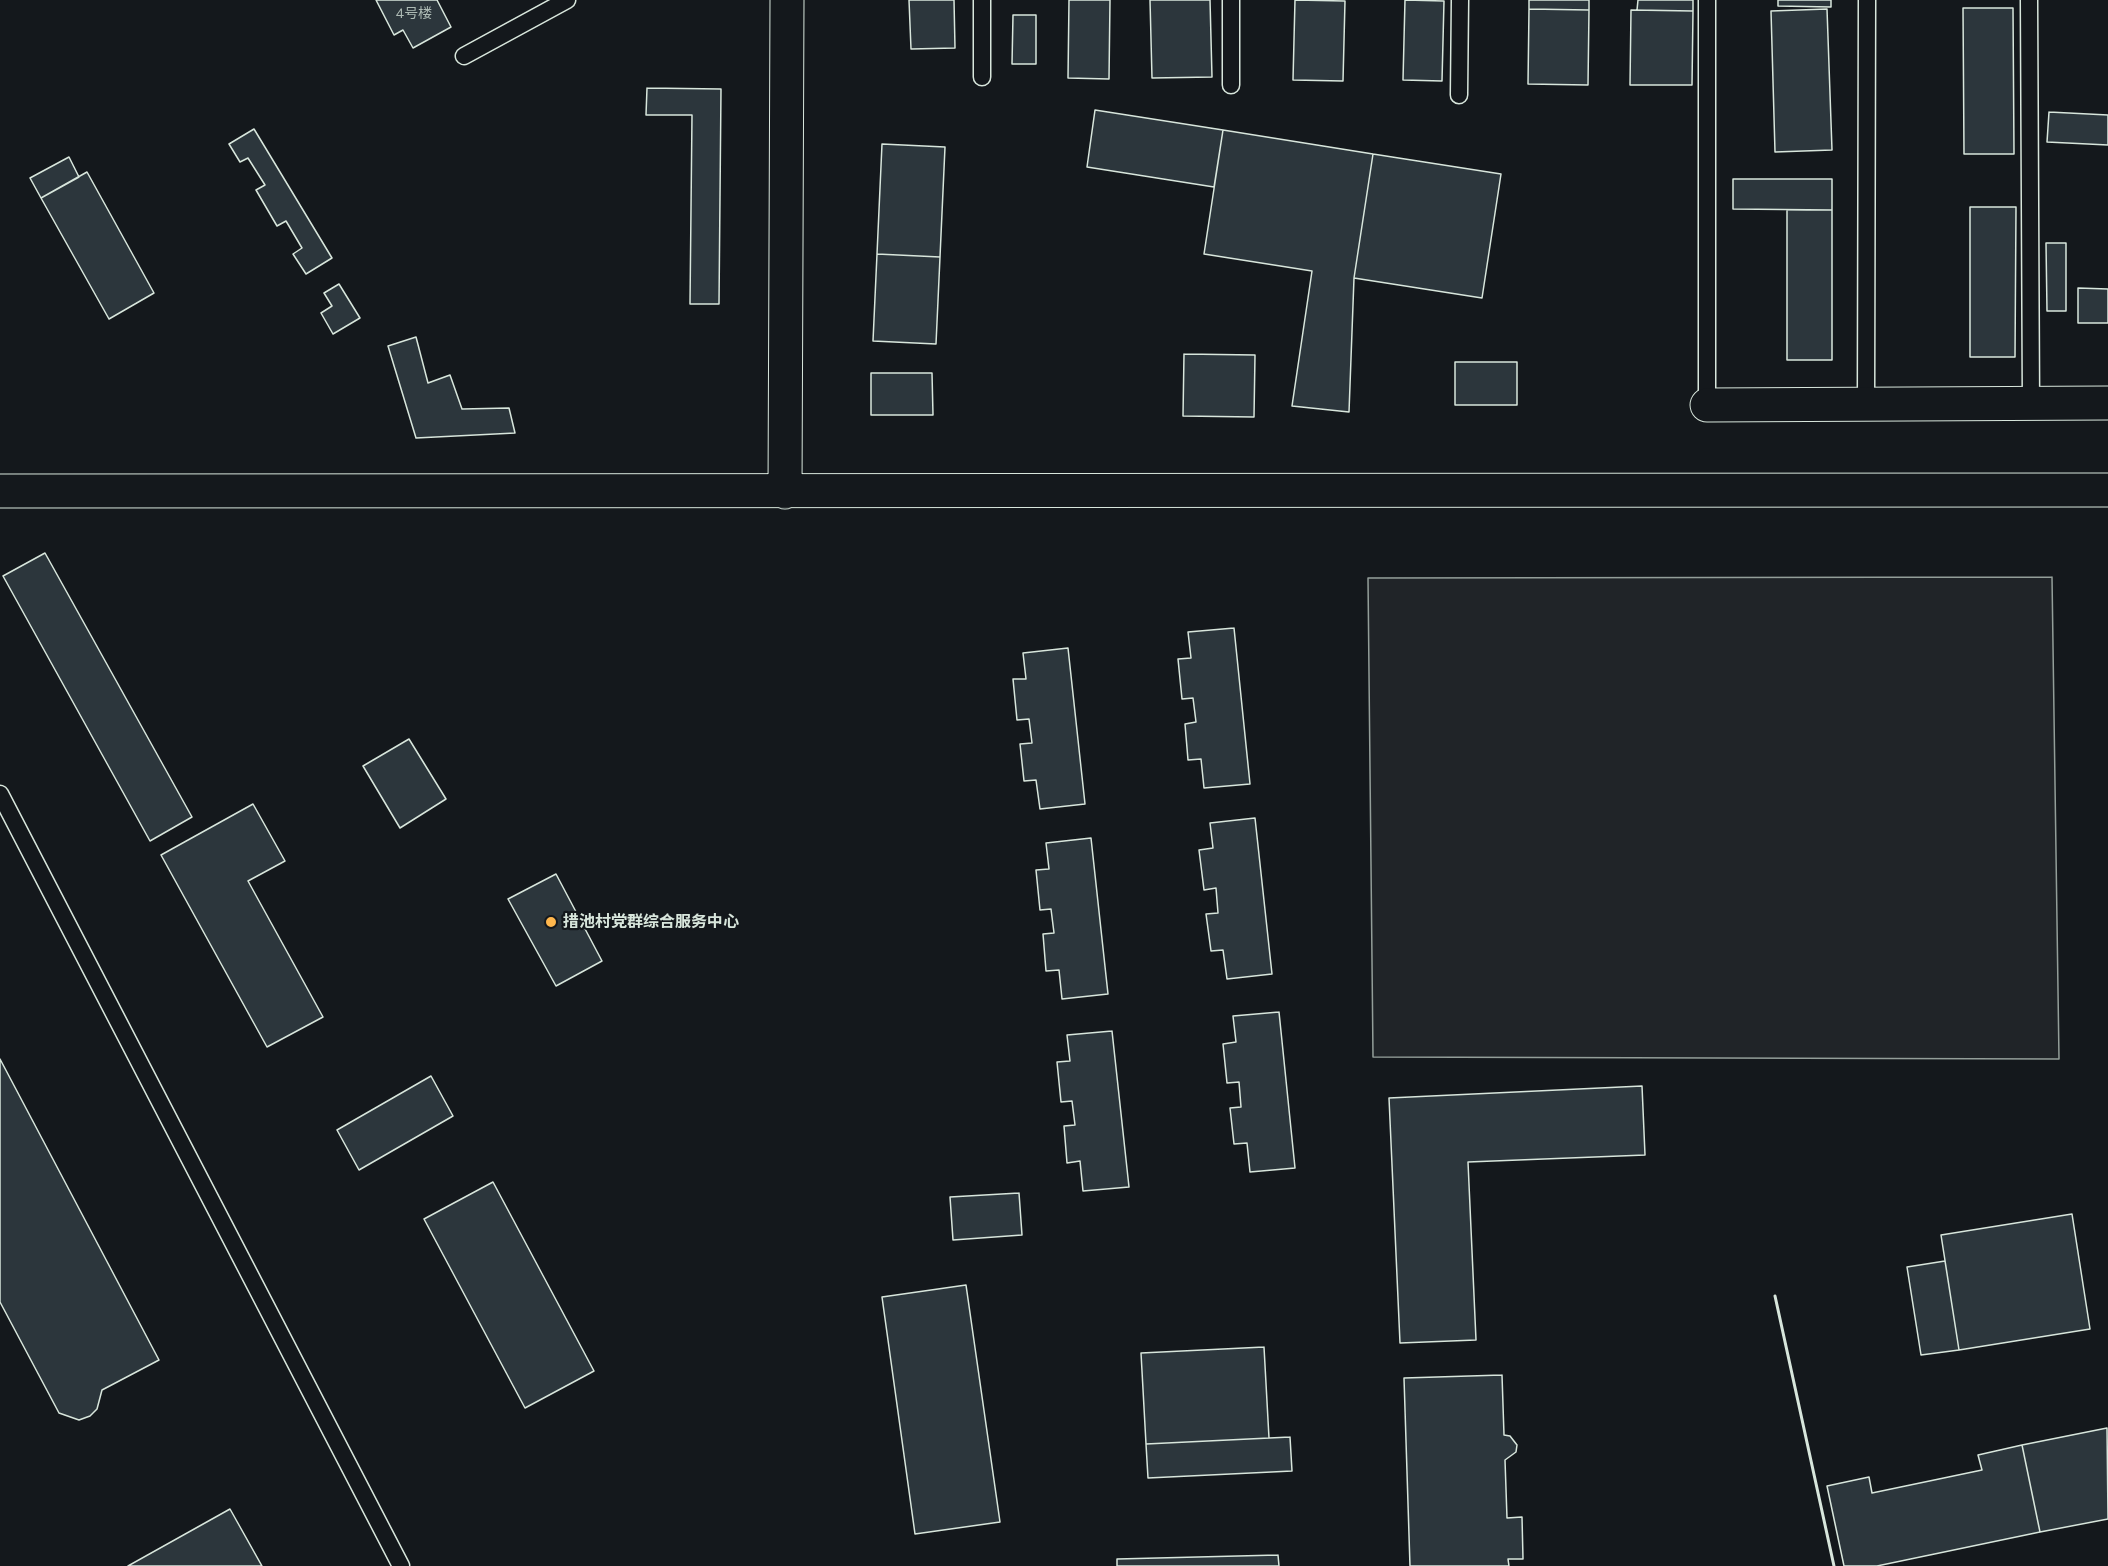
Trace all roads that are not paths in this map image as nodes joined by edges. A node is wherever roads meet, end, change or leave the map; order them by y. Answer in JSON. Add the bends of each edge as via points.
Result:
{"nodes":[{"id":1,"x":567,"y":0,"type":"edge"},
{"id":2,"x":787,"y":0,"type":"edge"},
{"id":3,"x":982,"y":0,"type":"edge"},
{"id":4,"x":1231,"y":0,"type":"edge"},
{"id":5,"x":1460,"y":0,"type":"edge"},
{"id":6,"x":1707,"y":0,"type":"edge"},
{"id":7,"x":1866,"y":0,"type":"edge"},
{"id":8,"x":2029,"y":0,"type":"edge"},
{"id":9,"x":464,"y":56,"type":"dead end"},
{"id":10,"x":982,"y":76,"type":"dead end"},
{"id":11,"x":1231,"y":85,"type":"dead end"},
{"id":12,"x":1459,"y":95,"type":"dead end"},
{"id":13,"x":1866,"y":402,"type":"junction"},
{"id":14,"x":2108,"y":403,"type":"edge"},
{"id":15,"x":2031,"y":404,"type":"junction"},
{"id":16,"x":1707,"y":405,"type":"joint"},
{"id":17,"x":2108,"y":490,"type":"edge"},
{"id":18,"x":0,"y":491,"type":"edge"},
{"id":19,"x":785,"y":492,"type":"junction"},
{"id":20,"x":0,"y":794,"type":"edge"},
{"id":21,"x":401,"y":1566,"type":"edge"}],
"edges":[{"from":1,"to":9,"type":"lane"},
{"from":2,"to":19,"type":"street"},
{"from":3,"to":10,"type":"lane"},
{"from":4,"to":11,"type":"lane"},
{"from":5,"to":12,"type":"lane"},
{"from":6,"to":16,"type":"lane"},
{"from":7,"to":13,"type":"lane"},
{"from":8,"to":15,"type":"lane"},
{"from":13,"to":15,"type":"street"},
{"from":13,"to":16,"type":"street"},
{"from":14,"to":15,"type":"street"},
{"from":17,"to":19,"type":"street"},
{"from":18,"to":19,"type":"street"},
{"from":20,"to":21,"type":"lane"}]}
